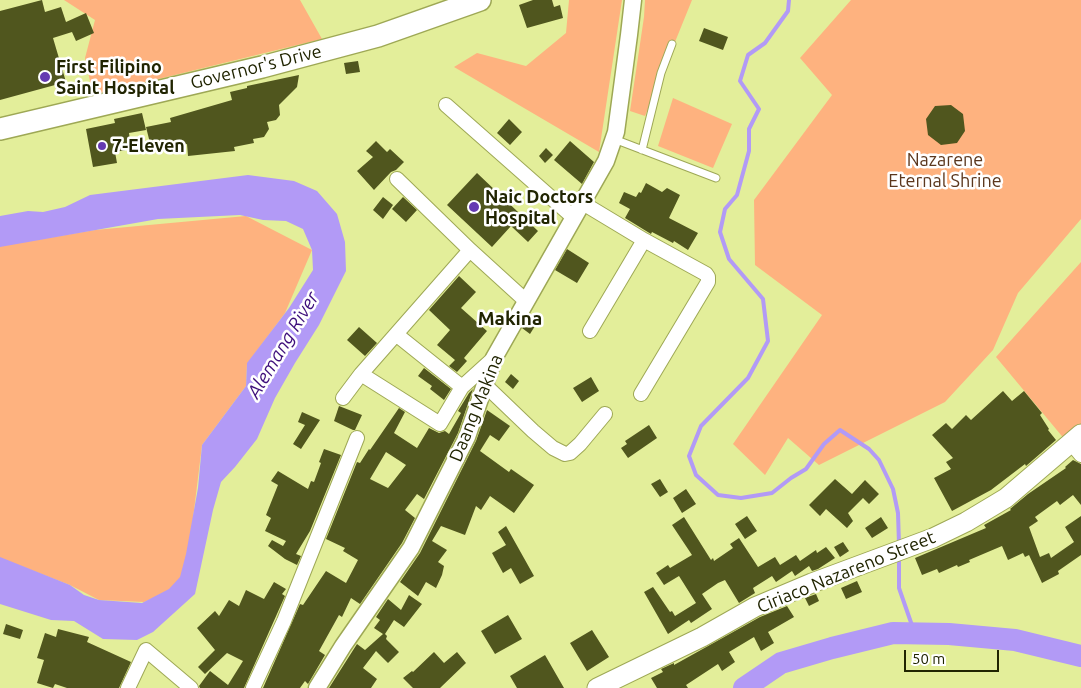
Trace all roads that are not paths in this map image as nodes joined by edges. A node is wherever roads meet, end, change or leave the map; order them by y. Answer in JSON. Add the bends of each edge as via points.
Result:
{"nodes":[{"id":1,"x":480,"y":0,"type":"edge"},
{"id":2,"x":633,"y":0,"type":"edge"},
{"id":3,"x":672,"y":44,"type":"dead end"},
{"id":4,"x":446,"y":105,"type":"dead end"},
{"id":5,"x":0,"y":128,"type":"edge"},
{"id":6,"x":614,"y":139,"type":"junction"},
{"id":7,"x":642,"y":150,"type":"junction"},
{"id":8,"x":716,"y":178,"type":"dead end"},
{"id":9,"x":398,"y":179,"type":"dead end"},
{"id":10,"x":582,"y":202,"type":"junction"},
{"id":11,"x":573,"y":217,"type":"junction"},
{"id":12,"x":644,"y":240,"type":"junction"},
{"id":13,"x":470,"y":250,"type":"junction"},
{"id":14,"x":526,"y":301,"type":"junction"},
{"id":15,"x":590,"y":331,"type":"dead end"},
{"id":16,"x":397,"y":335,"type":"junction"},
{"id":17,"x":494,"y":358,"type":"junction"},
{"id":18,"x":361,"y":374,"type":"junction"},
{"id":19,"x":485,"y":385,"type":"junction"},
{"id":20,"x":462,"y":387,"type":"junction"},
{"id":21,"x":641,"y":394,"type":"dead end"},
{"id":22,"x":343,"y":398,"type":"dead end"},
{"id":23,"x":605,"y":414,"type":"dead end"},
{"id":24,"x":357,"y":438,"type":"dead end"},
{"id":25,"x":1078,"y":444,"type":"edge"},
{"id":26,"x":128,"y":688,"type":"edge"},
{"id":27,"x":191,"y":688,"type":"edge"},
{"id":28,"x":253,"y":688,"type":"edge"},
{"id":29,"x":317,"y":688,"type":"edge"},
{"id":30,"x":597,"y":688,"type":"edge"}],
"edges":[{"from":1,"to":5,"type":"main road","name":"Governor's Drive","via":[[378,36]]},
{"from":2,"to":6,"type":"street","name":"Daang Makina"},
{"from":3,"to":7,"type":"lane"},
{"from":4,"to":11,"type":"street"},
{"from":6,"to":7,"type":"lane"},
{"from":6,"to":10,"type":"street","name":"Daang Makina","via":[[606,161]]},
{"from":7,"to":8,"type":"lane"},
{"from":9,"to":13,"type":"street"},
{"from":10,"to":11,"type":"street","name":"Daang Makina"},
{"from":10,"to":12,"type":"street"},
{"from":11,"to":14,"type":"street","name":"Daang Makina"},
{"from":12,"to":15,"type":"street"},
{"from":12,"to":21,"type":"street","via":[[706,274],[708,282]]},
{"from":13,"to":14,"type":"street"},
{"from":13,"to":16,"type":"street"},
{"from":14,"to":17,"type":"street","name":"Daang Makina"},
{"from":16,"to":18,"type":"street"},
{"from":16,"to":20,"type":"street"},
{"from":17,"to":19,"type":"street","name":"Daang Makina"},
{"from":17,"to":20,"type":"street"},
{"from":18,"to":20,"type":"street","via":[[440,424]]},
{"from":18,"to":22,"type":"street"},
{"from":19,"to":23,"type":"street","via":[[533,431],[565,454],[580,444]]},
{"from":19,"to":29,"type":"street","name":"Daang Makina","via":[[467,437],[411,548]]},
{"from":24,"to":28,"type":"street","via":[[284,621]]},
{"from":25,"to":30,"type":"main road","name":"Ciriaco Nazareno Street","via":[[1006,498],[966,522],[933,538],[755,607],[702,637]]},
{"from":26,"to":27,"type":"street","via":[[146,650]]}]}
